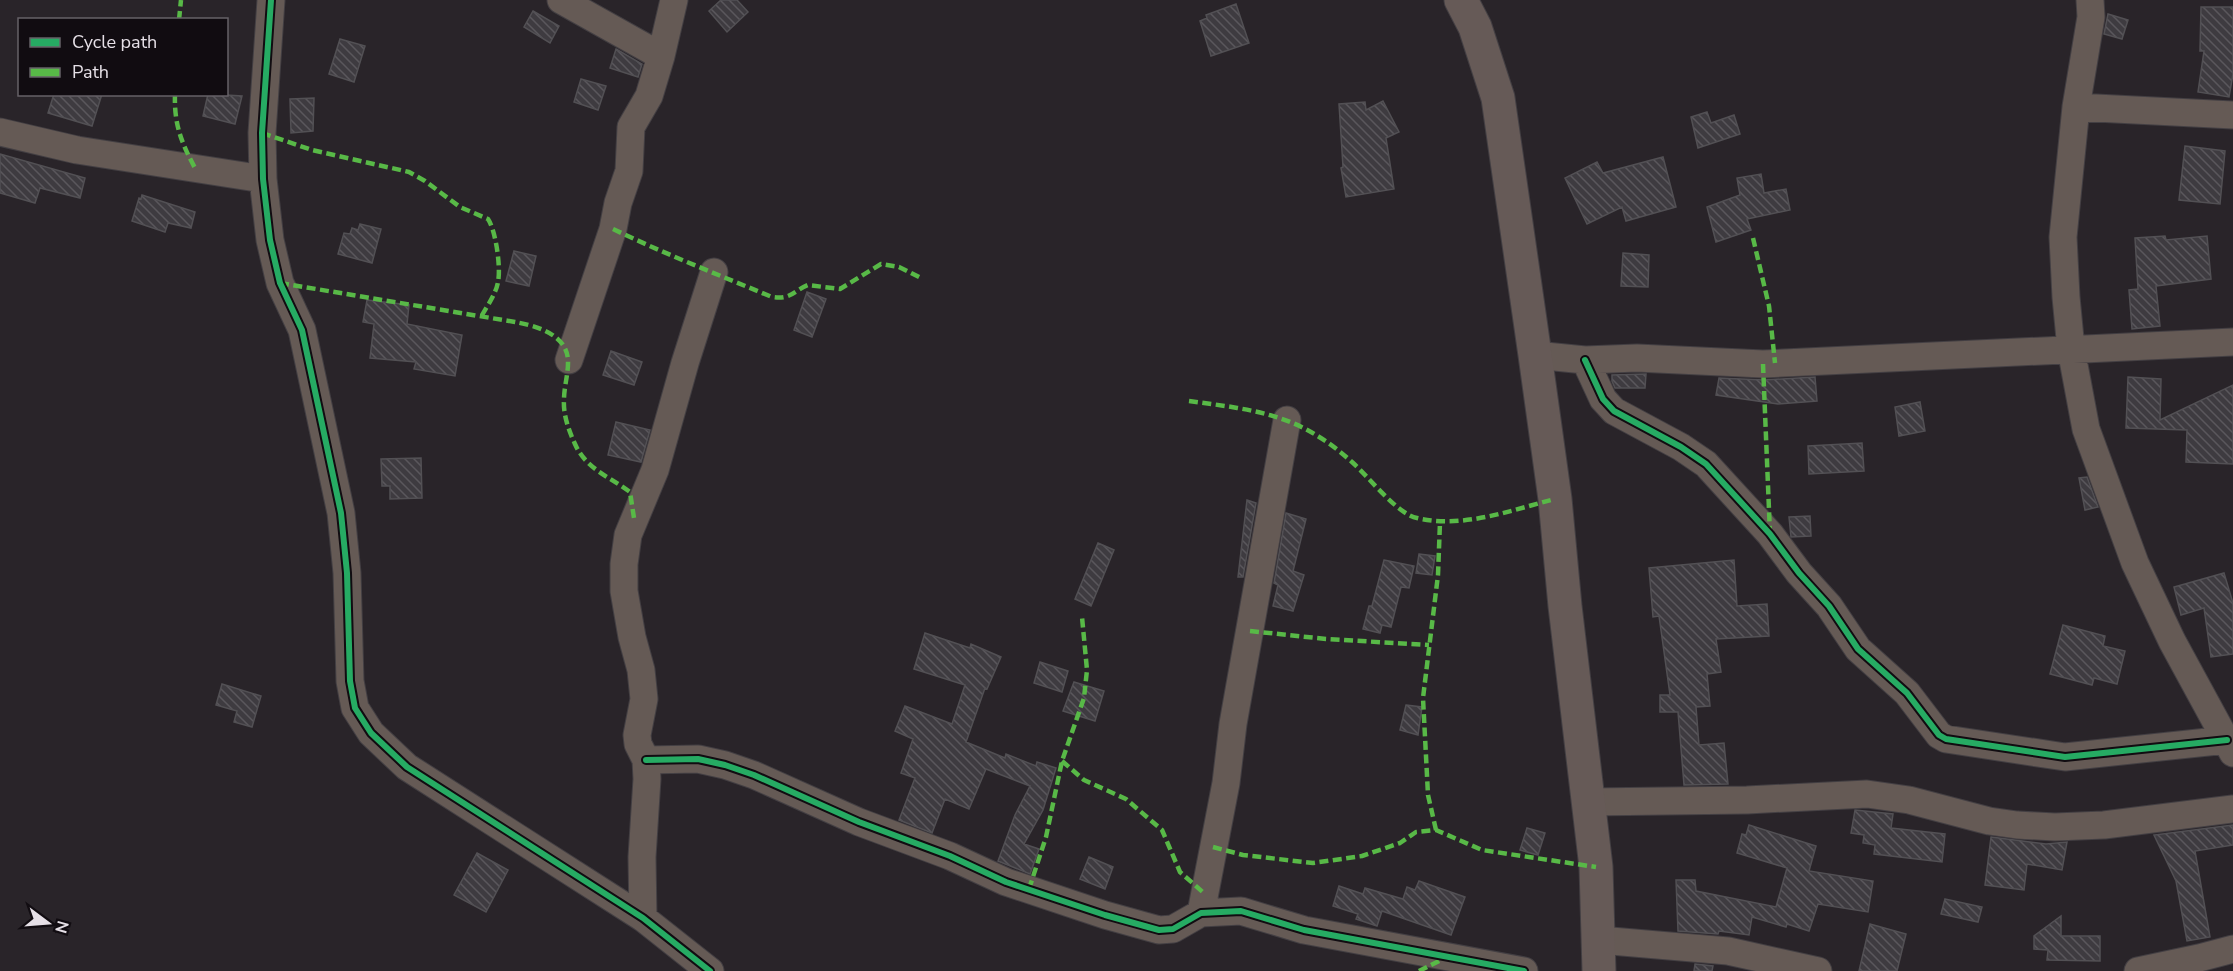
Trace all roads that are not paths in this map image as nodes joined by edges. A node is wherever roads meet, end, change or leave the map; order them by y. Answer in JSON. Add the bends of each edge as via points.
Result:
{"nodes":[{"id":1,"x":271,"y":0,"type":"edge"},
{"id":2,"x":561,"y":0,"type":"edge"},
{"id":3,"x":674,"y":0,"type":"edge"},
{"id":4,"x":1461,"y":0,"type":"edge"},
{"id":5,"x":2090,"y":0,"type":"edge"},
{"id":6,"x":661,"y":56,"type":"junction"},
{"id":7,"x":2076,"y":107,"type":"junction"},
{"id":8,"x":2233,"y":115,"type":"edge"},
{"id":9,"x":0,"y":132,"type":"edge"},
{"id":10,"x":263,"y":179,"type":"junction"},
{"id":11,"x":714,"y":272,"type":"dead end"},
{"id":12,"x":2233,"y":342,"type":"edge"},
{"id":13,"x":2071,"y":349,"type":"junction"},
{"id":14,"x":1536,"y":355,"type":"junction"},
{"id":15,"x":569,"y":360,"type":"dead end"},
{"id":16,"x":1584,"y":360,"type":"junction"},
{"id":17,"x":1287,"y":420,"type":"dead end"},
{"id":18,"x":2230,"y":746,"type":"edge"},
{"id":19,"x":646,"y":760,"type":"junction"},
{"id":20,"x":1588,"y":802,"type":"junction"},
{"id":21,"x":2233,"y":809,"type":"edge"},
{"id":22,"x":1201,"y":913,"type":"junction"},
{"id":23,"x":643,"y":918,"type":"junction"},
{"id":24,"x":2233,"y":949,"type":"edge"},
{"id":25,"x":1599,"y":955,"type":"edge"},
{"id":26,"x":710,"y":971,"type":"edge"},
{"id":27,"x":1524,"y":971,"type":"edge"},
{"id":28,"x":1818,"y":971,"type":"edge"},
{"id":29,"x":2138,"y":971,"type":"edge"}],
"edges":[{"from":1,"to":10,"type":"street","via":[[262,133]]},
{"from":2,"to":6,"type":"street"},
{"from":3,"to":6,"type":"street"},
{"from":4,"to":14,"type":"main road","via":[[1475,27],[1498,98]]},
{"from":5,"to":7,"type":"street","via":[[2091,17]]},
{"from":6,"to":15,"type":"street","via":[[646,104],[632,123],[626,184]]},
{"from":7,"to":8,"type":"street"},
{"from":7,"to":13,"type":"street","via":[[2063,237]]},
{"from":9,"to":10,"type":"street","via":[[77,150]]},
{"from":10,"to":23,"type":"street","via":[[280,283],[302,330],[341,513],[350,681],[356,708],[371,733],[407,767]]},
{"from":11,"to":19,"type":"street","via":[[655,470],[628,535],[624,591],[643,681],[637,735]]},
{"from":12,"to":13,"type":"street"},
{"from":13,"to":16,"type":"street","via":[[1763,364],[1637,358]]},
{"from":13,"to":18,"type":"street","via":[[2086,429],[2135,563],[2172,641]]},
{"from":14,"to":16,"type":"street"},
{"from":14,"to":20,"type":"main road"},
{"from":16,"to":18,"type":"street","via":[[1603,399],[1614,411],[1706,464],[1770,534],[1858,648],[1897,682],[1946,739],[2065,757]]},
{"from":17,"to":22,"type":"street"},
{"from":19,"to":22,"type":"street","via":[[698,759],[724,765],[1006,882],[1159,930],[1173,929]]},
{"from":19,"to":23,"type":"street"},
{"from":20,"to":21,"type":"street","via":[[1867,794],[1989,821],[2055,827]]},
{"from":20,"to":25,"type":"main road","via":[[1596,867]]},
{"from":22,"to":27,"type":"street","via":[[1240,911],[1304,930]]},
{"from":23,"to":26,"type":"street"},
{"from":24,"to":29,"type":"street"},
{"from":25,"to":28,"type":"street","via":[[1728,951]]}]}
